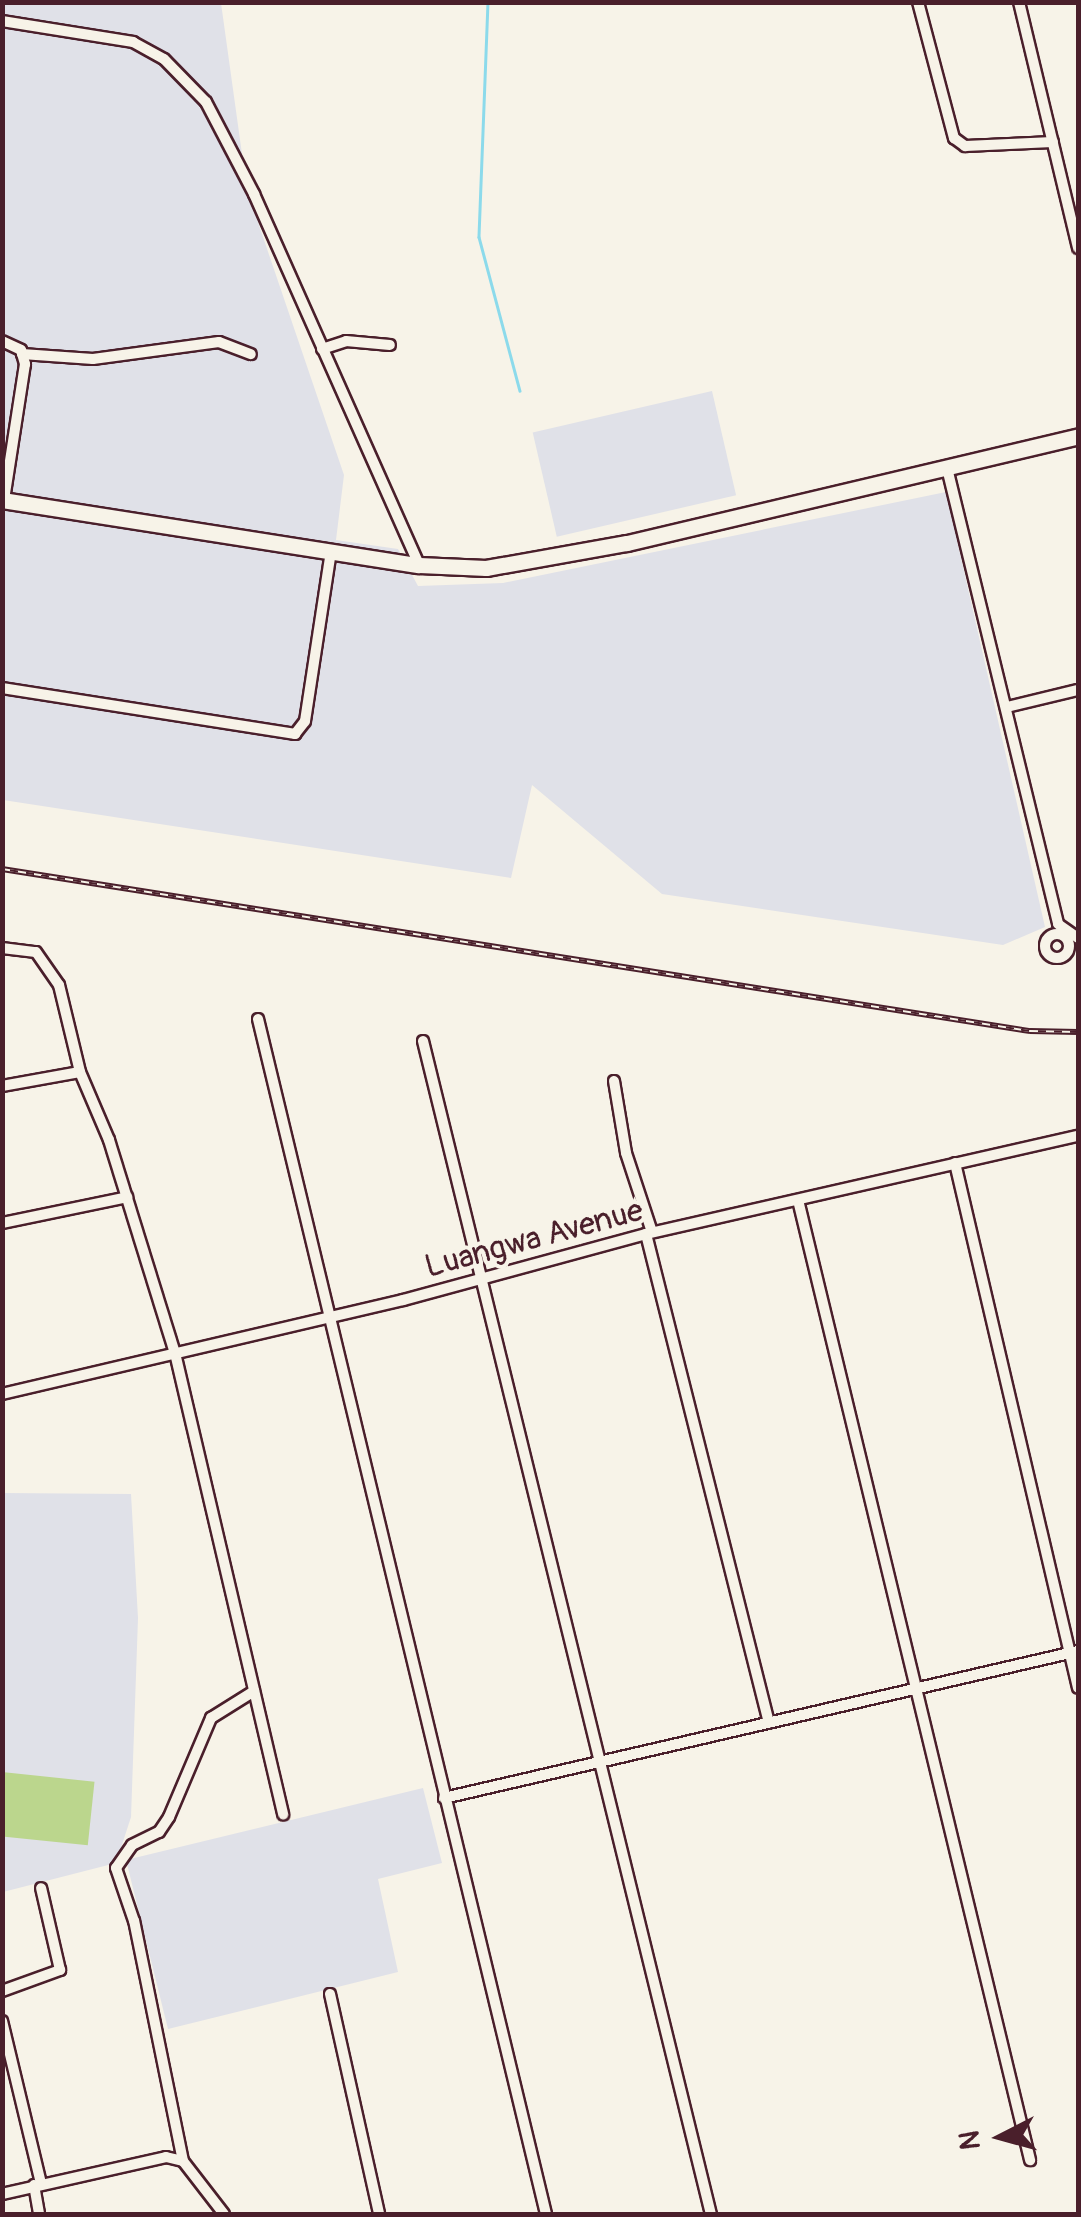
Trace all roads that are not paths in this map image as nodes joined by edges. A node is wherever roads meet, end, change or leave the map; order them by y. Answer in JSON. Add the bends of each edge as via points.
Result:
{"nodes":[{"id":1,"x":918,"y":2,"type":"edge"},
{"id":2,"x":1019,"y":2,"type":"edge"},
{"id":3,"x":2,"y":20,"type":"edge"},
{"id":4,"x":1053,"y":142,"type":"junction"},
{"id":5,"x":1073,"y":194,"type":"edge"},
{"id":6,"x":1078,"y":248,"type":"edge"},
{"id":7,"x":2,"y":341,"type":"edge"},
{"id":8,"x":390,"y":345,"type":"dead end"},
{"id":9,"x":322,"y":349,"type":"junction"},
{"id":10,"x":22,"y":354,"type":"junction"},
{"id":11,"x":251,"y":354,"type":"dead end"},
{"id":12,"x":1078,"y":436,"type":"edge"},
{"id":13,"x":947,"y":468,"type":"junction"},
{"id":14,"x":3,"y":500,"type":"edge"},
{"id":15,"x":331,"y":551,"type":"junction"},
{"id":16,"x":420,"y":565,"type":"junction"},
{"id":17,"x":2,"y":688,"type":"edge"},
{"id":18,"x":1078,"y":690,"type":"edge"},
{"id":19,"x":1007,"y":707,"type":"junction"},
{"id":20,"x":1056,"y":931,"type":"junction"},
{"id":21,"x":1077,"y":939,"type":"edge"},
{"id":22,"x":2,"y":948,"type":"edge"},
{"id":23,"x":1068,"y":951,"type":"junction"},
{"id":24,"x":258,"y":1019,"type":"dead end"},
{"id":25,"x":422,"y":1041,"type":"dead end"},
{"id":26,"x":80,"y":1072,"type":"junction"},
{"id":27,"x":614,"y":1082,"type":"dead end"},
{"id":28,"x":2,"y":1086,"type":"edge"},
{"id":29,"x":1078,"y":1136,"type":"edge"},
{"id":30,"x":956,"y":1162,"type":"junction"},
{"id":31,"x":127,"y":1197,"type":"junction"},
{"id":32,"x":798,"y":1200,"type":"junction"},
{"id":33,"x":2,"y":1223,"type":"edge"},
{"id":34,"x":649,"y":1233,"type":"junction"},
{"id":35,"x":480,"y":1280,"type":"junction"},
{"id":36,"x":327,"y":1316,"type":"junction"},
{"id":37,"x":175,"y":1353,"type":"junction"},
{"id":38,"x":2,"y":1394,"type":"edge"},
{"id":39,"x":1074,"y":1652,"type":"edge"},
{"id":40,"x":916,"y":1688,"type":"junction"},
{"id":41,"x":1078,"y":1688,"type":"edge"},
{"id":42,"x":254,"y":1691,"type":"junction"},
{"id":43,"x":769,"y":1722,"type":"junction"},
{"id":44,"x":598,"y":1765,"type":"junction"},
{"id":45,"x":444,"y":1798,"type":"junction"},
{"id":46,"x":283,"y":1815,"type":"dead end"},
{"id":47,"x":41,"y":1888,"type":"dead end"},
{"id":48,"x":2,"y":1991,"type":"edge"},
{"id":49,"x":330,"y":1994,"type":"dead end"},
{"id":50,"x":2,"y":2021,"type":"edge"},
{"id":51,"x":1030,"y":2160,"type":"dead end"},
{"id":52,"x":183,"y":2161,"type":"junction"},
{"id":53,"x":38,"y":2184,"type":"junction"},
{"id":54,"x":2,"y":2194,"type":"edge"},
{"id":55,"x":39,"y":2214,"type":"edge"},
{"id":56,"x":224,"y":2214,"type":"edge"},
{"id":57,"x":378,"y":2214,"type":"edge"},
{"id":58,"x":546,"y":2214,"type":"edge"},
{"id":59,"x":711,"y":2214,"type":"edge"}],
"edges":[{"from":1,"to":4,"type":"street","via":[[958,143]]},
{"from":2,"to":4,"type":"street"},
{"from":3,"to":9,"type":"street","via":[[132,42],[187,79],[254,194]]},
{"from":4,"to":5,"type":"street"},
{"from":5,"to":6,"type":"street"},
{"from":7,"to":10,"type":"street"},
{"from":8,"to":9,"type":"street","via":[[346,341]]},
{"from":9,"to":16,"type":"street"},
{"from":10,"to":11,"type":"street","via":[[93,359],[219,342]]},
{"from":10,"to":14,"type":"street"},
{"from":12,"to":13,"type":"main road"},
{"from":13,"to":16,"type":"main road","via":[[524,564]]},
{"from":13,"to":19,"type":"street"},
{"from":14,"to":15,"type":"main road"},
{"from":15,"to":16,"type":"main road"},
{"from":15,"to":17,"type":"street","via":[[305,721],[295,734]]},
{"from":18,"to":19,"type":"street"},
{"from":19,"to":20,"type":"street"},
{"from":20,"to":21,"type":"street"},
{"from":20,"to":23,"type":"street"},
{"from":20,"to":23,"type":"street","via":[[1045,945],[1049,956]]},
{"from":21,"to":23,"type":"street"},
{"from":22,"to":26,"type":"street","via":[[27,947],[49,965]]},
{"from":24,"to":36,"type":"street"},
{"from":25,"to":35,"type":"street"},
{"from":26,"to":28,"type":"street"},
{"from":26,"to":31,"type":"street"},
{"from":27,"to":34,"type":"street"},
{"from":29,"to":30,"type":"street","name":"Luangwa Avenue"},
{"from":30,"to":32,"type":"street","name":"Luangwa Avenue"},
{"from":30,"to":39,"type":"street"},
{"from":31,"to":33,"type":"street"},
{"from":31,"to":37,"type":"street"},
{"from":32,"to":34,"type":"street","name":"Luangwa Avenue"},
{"from":32,"to":40,"type":"street"},
{"from":34,"to":35,"type":"street","name":"Luangwa Avenue"},
{"from":34,"to":43,"type":"street"},
{"from":35,"to":36,"type":"street","name":"Luangwa Avenue"},
{"from":35,"to":44,"type":"street"},
{"from":36,"to":37,"type":"street","name":"Luangwa Avenue"},
{"from":36,"to":45,"type":"street"},
{"from":37,"to":38,"type":"street","name":"Luangwa Avenue"},
{"from":37,"to":42,"type":"street"},
{"from":39,"to":40,"type":"street"},
{"from":39,"to":41,"type":"street"},
{"from":40,"to":43,"type":"street"},
{"from":40,"to":51,"type":"street"},
{"from":42,"to":46,"type":"street"},
{"from":42,"to":52,"type":"street","via":[[211,1718],[169,1817],[116,1868],[134,1921]]},
{"from":43,"to":44,"type":"street"},
{"from":44,"to":45,"type":"street"},
{"from":44,"to":59,"type":"street"},
{"from":45,"to":58,"type":"street"},
{"from":47,"to":48,"type":"street","via":[[60,1970]]},
{"from":49,"to":57,"type":"street"},
{"from":50,"to":53,"type":"street"},
{"from":52,"to":53,"type":"street","via":[[154,2157]]},
{"from":52,"to":56,"type":"street"},
{"from":53,"to":54,"type":"street"},
{"from":53,"to":55,"type":"street"}]}
